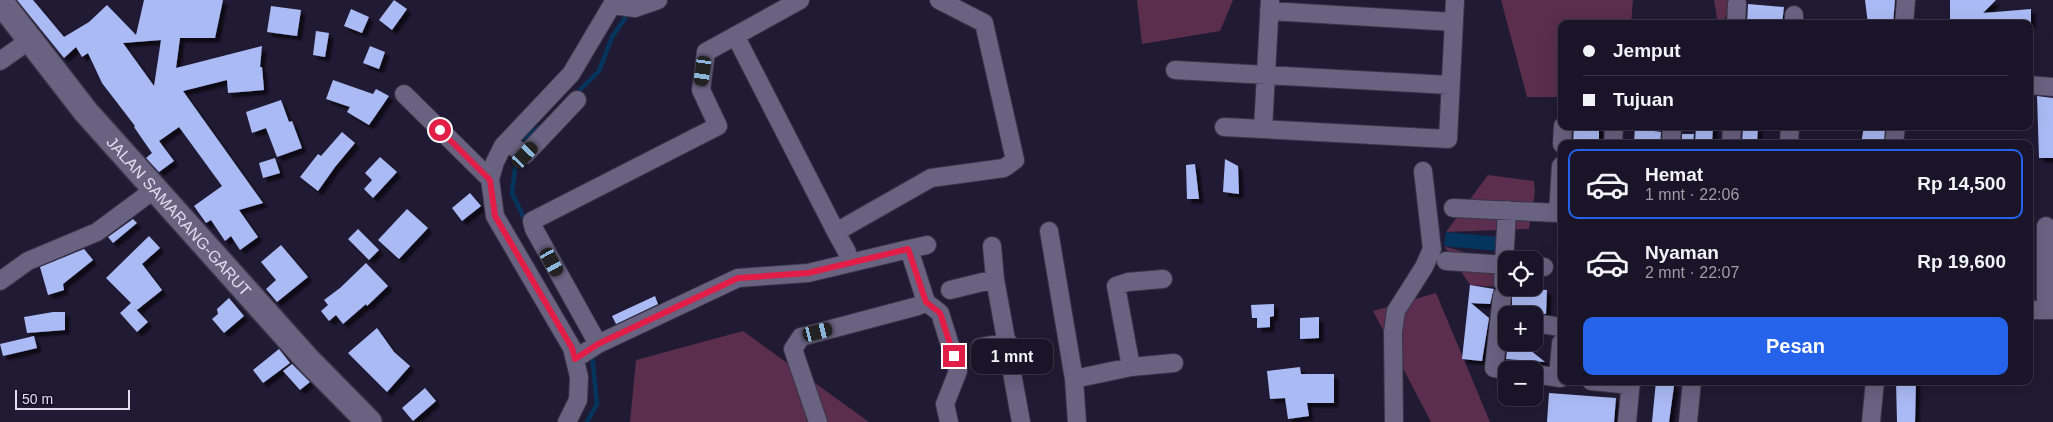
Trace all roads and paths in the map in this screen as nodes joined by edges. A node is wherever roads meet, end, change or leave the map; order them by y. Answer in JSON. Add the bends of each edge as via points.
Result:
{"nodes":[{"id":1,"x":658,"y":0,"type":"edge"},
{"id":2,"x":800,"y":0,"type":"edge"},
{"id":3,"x":939,"y":0,"type":"edge"},
{"id":4,"x":1455,"y":0,"type":"edge"},
{"id":5,"x":1906,"y":0,"type":"edge"},
{"id":6,"x":5,"y":3,"type":"edge"},
{"id":7,"x":1737,"y":4,"type":"dead end"},
{"id":8,"x":621,"y":5,"type":"edge"},
{"id":9,"x":1269,"y":6,"type":"edge"},
{"id":10,"x":1736,"y":20,"type":"edge"},
{"id":11,"x":1904,"y":20,"type":"edge"},
{"id":12,"x":1454,"y":22,"type":"junction"},
{"id":13,"x":736,"y":37,"type":"junction"},
{"id":14,"x":30,"y":40,"type":"junction"},
{"id":15,"x":0,"y":61,"type":"edge"},
{"id":16,"x":1175,"y":70,"type":"dead end"},
{"id":17,"x":1266,"y":75,"type":"junction"},
{"id":18,"x":1450,"y":86,"type":"junction"},
{"id":19,"x":2033,"y":86,"type":"edge"},
{"id":20,"x":2053,"y":87,"type":"edge"},
{"id":21,"x":404,"y":94,"type":"dead end"},
{"id":22,"x":577,"y":100,"type":"dead end"},
{"id":23,"x":1224,"y":127,"type":"dead end"},
{"id":24,"x":1263,"y":129,"type":"junction"},
{"id":25,"x":514,"y":148,"type":"junction"},
{"id":26,"x":1423,"y":171,"type":"dead end"},
{"id":27,"x":490,"y":180,"type":"junction"},
{"id":28,"x":155,"y":190,"type":"junction"},
{"id":29,"x":1453,"y":208,"type":"dead end"},
{"id":30,"x":1507,"y":210,"type":"junction"},
{"id":31,"x":1558,"y":213,"type":"edge"},
{"id":32,"x":2046,"y":226,"type":"dead end"},
{"id":33,"x":1049,"y":231,"type":"dead end"},
{"id":34,"x":836,"y":232,"type":"junction"},
{"id":35,"x":927,"y":244,"type":"dead end"},
{"id":36,"x":992,"y":246,"type":"dead end"},
{"id":37,"x":908,"y":249,"type":"junction"},
{"id":38,"x":1506,"y":251,"type":"edge"},
{"id":39,"x":847,"y":252,"type":"dead end"},
{"id":40,"x":1446,"y":261,"type":"dead end"},
{"id":41,"x":1498,"y":265,"type":"edge"},
{"id":42,"x":995,"y":279,"type":"junction"},
{"id":43,"x":1164,"y":280,"type":"dead end"},
{"id":44,"x":0,"y":281,"type":"edge"},
{"id":45,"x":950,"y":290,"type":"dead end"},
{"id":46,"x":926,"y":302,"type":"junction"},
{"id":47,"x":2043,"y":310,"type":"edge"},
{"id":48,"x":1543,"y":324,"type":"edge"},
{"id":49,"x":1558,"y":327,"type":"edge"},
{"id":50,"x":1008,"y":342,"type":"junction"},
{"id":51,"x":598,"y":344,"type":"junction"},
{"id":52,"x":1498,"y":344,"type":"edge"},
{"id":53,"x":980,"y":347,"type":"dead end"},
{"id":54,"x":577,"y":356,"type":"junction"},
{"id":55,"x":1174,"y":363,"type":"dead end"},
{"id":56,"x":1131,"y":367,"type":"junction"},
{"id":57,"x":1498,"y":369,"type":"edge"},
{"id":58,"x":1543,"y":375,"type":"edge"},
{"id":59,"x":1558,"y":378,"type":"edge"},
{"id":60,"x":1074,"y":379,"type":"junction"},
{"id":61,"x":1631,"y":385,"type":"edge"},
{"id":62,"x":1692,"y":385,"type":"edge"},
{"id":63,"x":1876,"y":385,"type":"edge"},
{"id":64,"x":369,"y":422,"type":"edge"},
{"id":65,"x":567,"y":422,"type":"edge"},
{"id":66,"x":818,"y":422,"type":"edge"},
{"id":67,"x":950,"y":422,"type":"edge"},
{"id":68,"x":1021,"y":422,"type":"edge"},
{"id":69,"x":1077,"y":422,"type":"edge"},
{"id":70,"x":1394,"y":422,"type":"edge"},
{"id":71,"x":1627,"y":422,"type":"edge"},
{"id":72,"x":1688,"y":422,"type":"edge"},
{"id":73,"x":1871,"y":422,"type":"edge"}],
"edges":[{"from":1,"to":8,"type":"street"},
{"from":2,"to":13,"type":"street"},
{"from":3,"to":34,"type":"street","via":[[984,23],[1015,160],[1004,168],[931,178]]},
{"from":4,"to":12,"type":"street"},
{"from":5,"to":11,"type":"street"},
{"from":6,"to":14,"type":"main road","name":"JALAN SAMARANG-GARUT"},
{"from":7,"to":10,"type":"street"},
{"from":8,"to":25,"type":"street"},
{"from":9,"to":12,"type":"street"},
{"from":9,"to":17,"type":"street"},
{"from":12,"to":18,"type":"street"},
{"from":13,"to":34,"type":"street"},
{"from":13,"to":51,"type":"street","via":[[706,52],[701,90],[718,126],[532,222]]},
{"from":14,"to":15,"type":"street"},
{"from":14,"to":28,"type":"main road","name":"JALAN SAMARANG-GARUT","via":[[86,112]]},
{"from":16,"to":17,"type":"street"},
{"from":17,"to":18,"type":"street"},
{"from":17,"to":24,"type":"street"},
{"from":18,"to":24,"type":"street","via":[[1448,140]]},
{"from":19,"to":20,"type":"street"},
{"from":21,"to":27,"type":"street"},
{"from":22,"to":25,"type":"street"},
{"from":23,"to":24,"type":"street"},
{"from":25,"to":27,"type":"street","via":[[495,162]]},
{"from":26,"to":70,"type":"street","via":[[1432,249],[1396,311],[1393,332]]},
{"from":27,"to":54,"type":"street","via":[[495,216]]},
{"from":28,"to":44,"type":"street","via":[[96,232],[28,262]]},
{"from":28,"to":64,"type":"main road","name":"JALAN SAMARANG-GARUT","via":[[308,360]]},
{"from":29,"to":30,"type":"street"},
{"from":30,"to":31,"type":"street"},
{"from":30,"to":38,"type":"street"},
{"from":32,"to":47,"type":"street"},
{"from":33,"to":60,"type":"street"},
{"from":34,"to":39,"type":"street"},
{"from":35,"to":37,"type":"street"},
{"from":36,"to":42,"type":"street"},
{"from":37,"to":46,"type":"street"},
{"from":37,"to":51,"type":"street","via":[[808,273],[738,278]]},
{"from":40,"to":41,"type":"street"},
{"from":42,"to":45,"type":"street"},
{"from":42,"to":50,"type":"street"},
{"from":43,"to":56,"type":"street","via":[[1116,286]]},
{"from":46,"to":66,"type":"street","via":[[801,336],[793,349]]},
{"from":46,"to":67,"type":"street","via":[[940,313],[958,371],[945,404]]},
{"from":48,"to":49,"type":"street"},
{"from":50,"to":53,"type":"street"},
{"from":50,"to":68,"type":"street"},
{"from":51,"to":54,"type":"street"},
{"from":52,"to":57,"type":"street","via":[[1494,368]]},
{"from":54,"to":65,"type":"street","via":[[578,400]]},
{"from":55,"to":56,"type":"street"},
{"from":56,"to":60,"type":"street"},
{"from":58,"to":59,"type":"street"},
{"from":60,"to":69,"type":"street"},
{"from":61,"to":71,"type":"street"},
{"from":62,"to":72,"type":"street"},
{"from":63,"to":73,"type":"street"}]}
